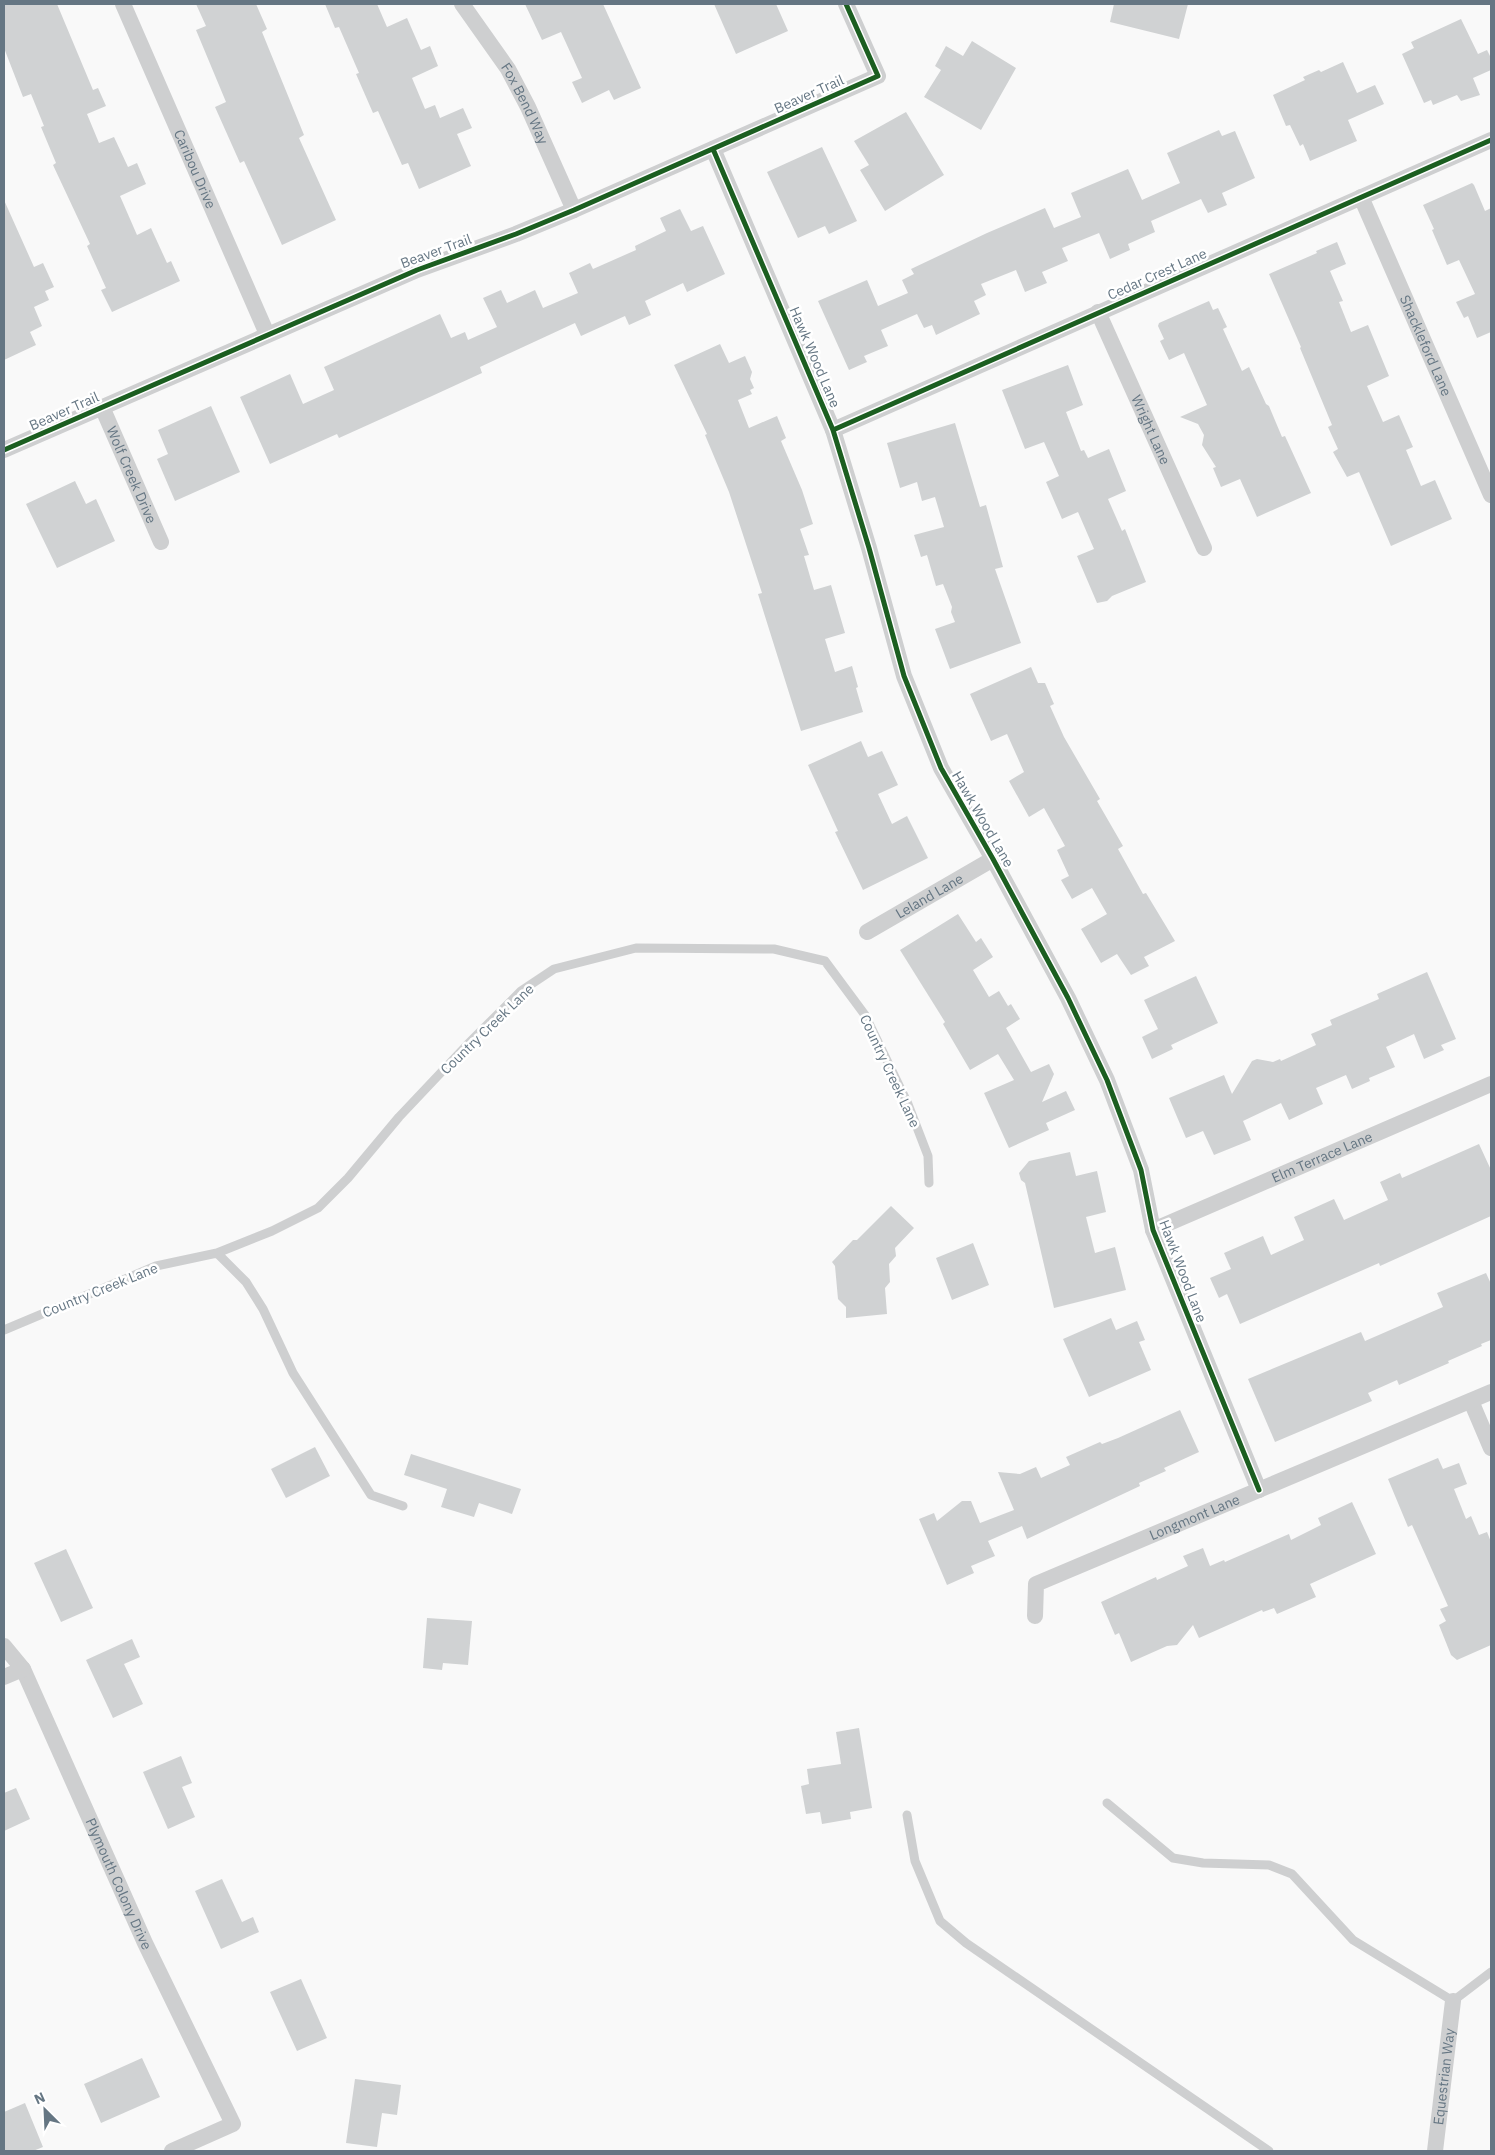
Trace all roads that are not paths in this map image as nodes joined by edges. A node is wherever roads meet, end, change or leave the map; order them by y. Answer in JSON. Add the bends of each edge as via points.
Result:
{"nodes":[{"id":1,"x":123,"y":4,"type":"edge"},
{"id":2,"x":462,"y":4,"type":"edge"},
{"id":3,"x":846,"y":4,"type":"edge"},
{"id":4,"x":1491,"y":140,"type":"edge"},
{"id":5,"x":713,"y":148,"type":"junction"},
{"id":6,"x":1361,"y":197,"type":"junction"},
{"id":7,"x":574,"y":210,"type":"junction"},
{"id":8,"x":1098,"y":312,"type":"junction"},
{"id":9,"x":267,"y":334,"type":"junction"},
{"id":10,"x":102,"y":407,"type":"junction"},
{"id":11,"x":833,"y":430,"type":"junction"},
{"id":12,"x":4,"y":450,"type":"edge"},
{"id":13,"x":1491,"y":495,"type":"edge"},
{"id":14,"x":161,"y":542,"type":"dead end"},
{"id":15,"x":1204,"y":548,"type":"dead end"},
{"id":16,"x":993,"y":859,"type":"junction"},
{"id":17,"x":867,"y":932,"type":"dead end"},
{"id":18,"x":1491,"y":1084,"type":"edge"},
{"id":19,"x":929,"y":1183,"type":"dead end"},
{"id":20,"x":1152,"y":1230,"type":"junction"},
{"id":21,"x":217,"y":1253,"type":"junction"},
{"id":22,"x":4,"y":1330,"type":"edge"},
{"id":23,"x":1491,"y":1392,"type":"edge"},
{"id":24,"x":1471,"y":1401,"type":"junction"},
{"id":25,"x":1491,"y":1448,"type":"edge"},
{"id":26,"x":1259,"y":1490,"type":"junction"},
{"id":27,"x":403,"y":1506,"type":"dead end"},
{"id":28,"x":1034,"y":1616,"type":"dead end"},
{"id":29,"x":4,"y":1646,"type":"edge"},
{"id":30,"x":23,"y":1669,"type":"junction"},
{"id":31,"x":4,"y":1677,"type":"edge"},
{"id":32,"x":1107,"y":1803,"type":"dead end"},
{"id":33,"x":907,"y":1815,"type":"dead end"},
{"id":34,"x":1491,"y":1972,"type":"edge"},
{"id":35,"x":1453,"y":2001,"type":"junction"},
{"id":36,"x":172,"y":2151,"type":"edge"},
{"id":37,"x":1269,"y":2151,"type":"edge"},
{"id":38,"x":1435,"y":2151,"type":"edge"}],
"edges":[{"from":1,"to":9,"type":"street","name":"Caribou Drive"},
{"from":2,"to":7,"type":"street","name":"Fox Bend Way","via":[[508,69]]},
{"from":3,"to":5,"type":"street","name":"Beaver Trail","via":[[878,76]]},
{"from":4,"to":6,"type":"street","name":"Cedar Crest Lane"},
{"from":5,"to":7,"type":"street","name":"Beaver Trail"},
{"from":5,"to":11,"type":"street","name":"Hawk Wood Lane"},
{"from":6,"to":8,"type":"street","name":"Cedar Crest Lane"},
{"from":6,"to":13,"type":"street","name":"Shackleford Lane"},
{"from":7,"to":9,"type":"street","name":"Beaver Trail","via":[[417,270]]},
{"from":8,"to":11,"type":"street","name":"Cedar Crest Lane"},
{"from":8,"to":15,"type":"street","name":"Wright Lane"},
{"from":9,"to":10,"type":"street","name":"Beaver Trail"},
{"from":10,"to":12,"type":"street","name":"Beaver Trail"},
{"from":10,"to":14,"type":"street","name":"Wolf Creek Drive"},
{"from":11,"to":16,"type":"street","name":"Hawk Wood Lane","via":[[904,676],[941,768]]},
{"from":16,"to":17,"type":"street","name":"Leland Lane"},
{"from":16,"to":20,"type":"street","name":"Hawk Wood Lane","via":[[1068,998],[1107,1080],[1141,1170]]},
{"from":18,"to":20,"type":"street","name":"Elm Terrace Lane"},
{"from":19,"to":21,"type":"lane","name":"Country Creek Lane","via":[[928,1156],[904,1095],[866,1015],[825,961],[774,949],[636,948],[554,969],[521,991],[467,1045],[318,1208]]},
{"from":20,"to":26,"type":"street","name":"Hawk Wood Lane"},
{"from":21,"to":22,"type":"lane","name":"Country Creek Lane","via":[[156,1266]]},
{"from":21,"to":27,"type":"lane","via":[[250,1289],[263,1309],[293,1373],[371,1495]]},
{"from":23,"to":24,"type":"street","name":"Longmont Lane"},
{"from":24,"to":25,"type":"street"},
{"from":24,"to":26,"type":"street","name":"Longmont Lane"},
{"from":26,"to":28,"type":"street","name":"Longmont Lane","via":[[1036,1584]]},
{"from":29,"to":30,"type":"street","name":"Plymouth Colony Drive"},
{"from":30,"to":31,"type":"street"},
{"from":30,"to":36,"type":"street","name":"Plymouth Colony Drive","via":[[145,1943],[233,2124]]},
{"from":32,"to":35,"type":"lane","via":[[1172,1858],[1203,1864],[1269,1865],[1292,1874],[1353,1940]]},
{"from":33,"to":37,"type":"lane","via":[[915,1861],[940,1921],[966,1944]]},
{"from":34,"to":35,"type":"lane"},
{"from":35,"to":38,"type":"street","name":"Equestrian Way"}]}
